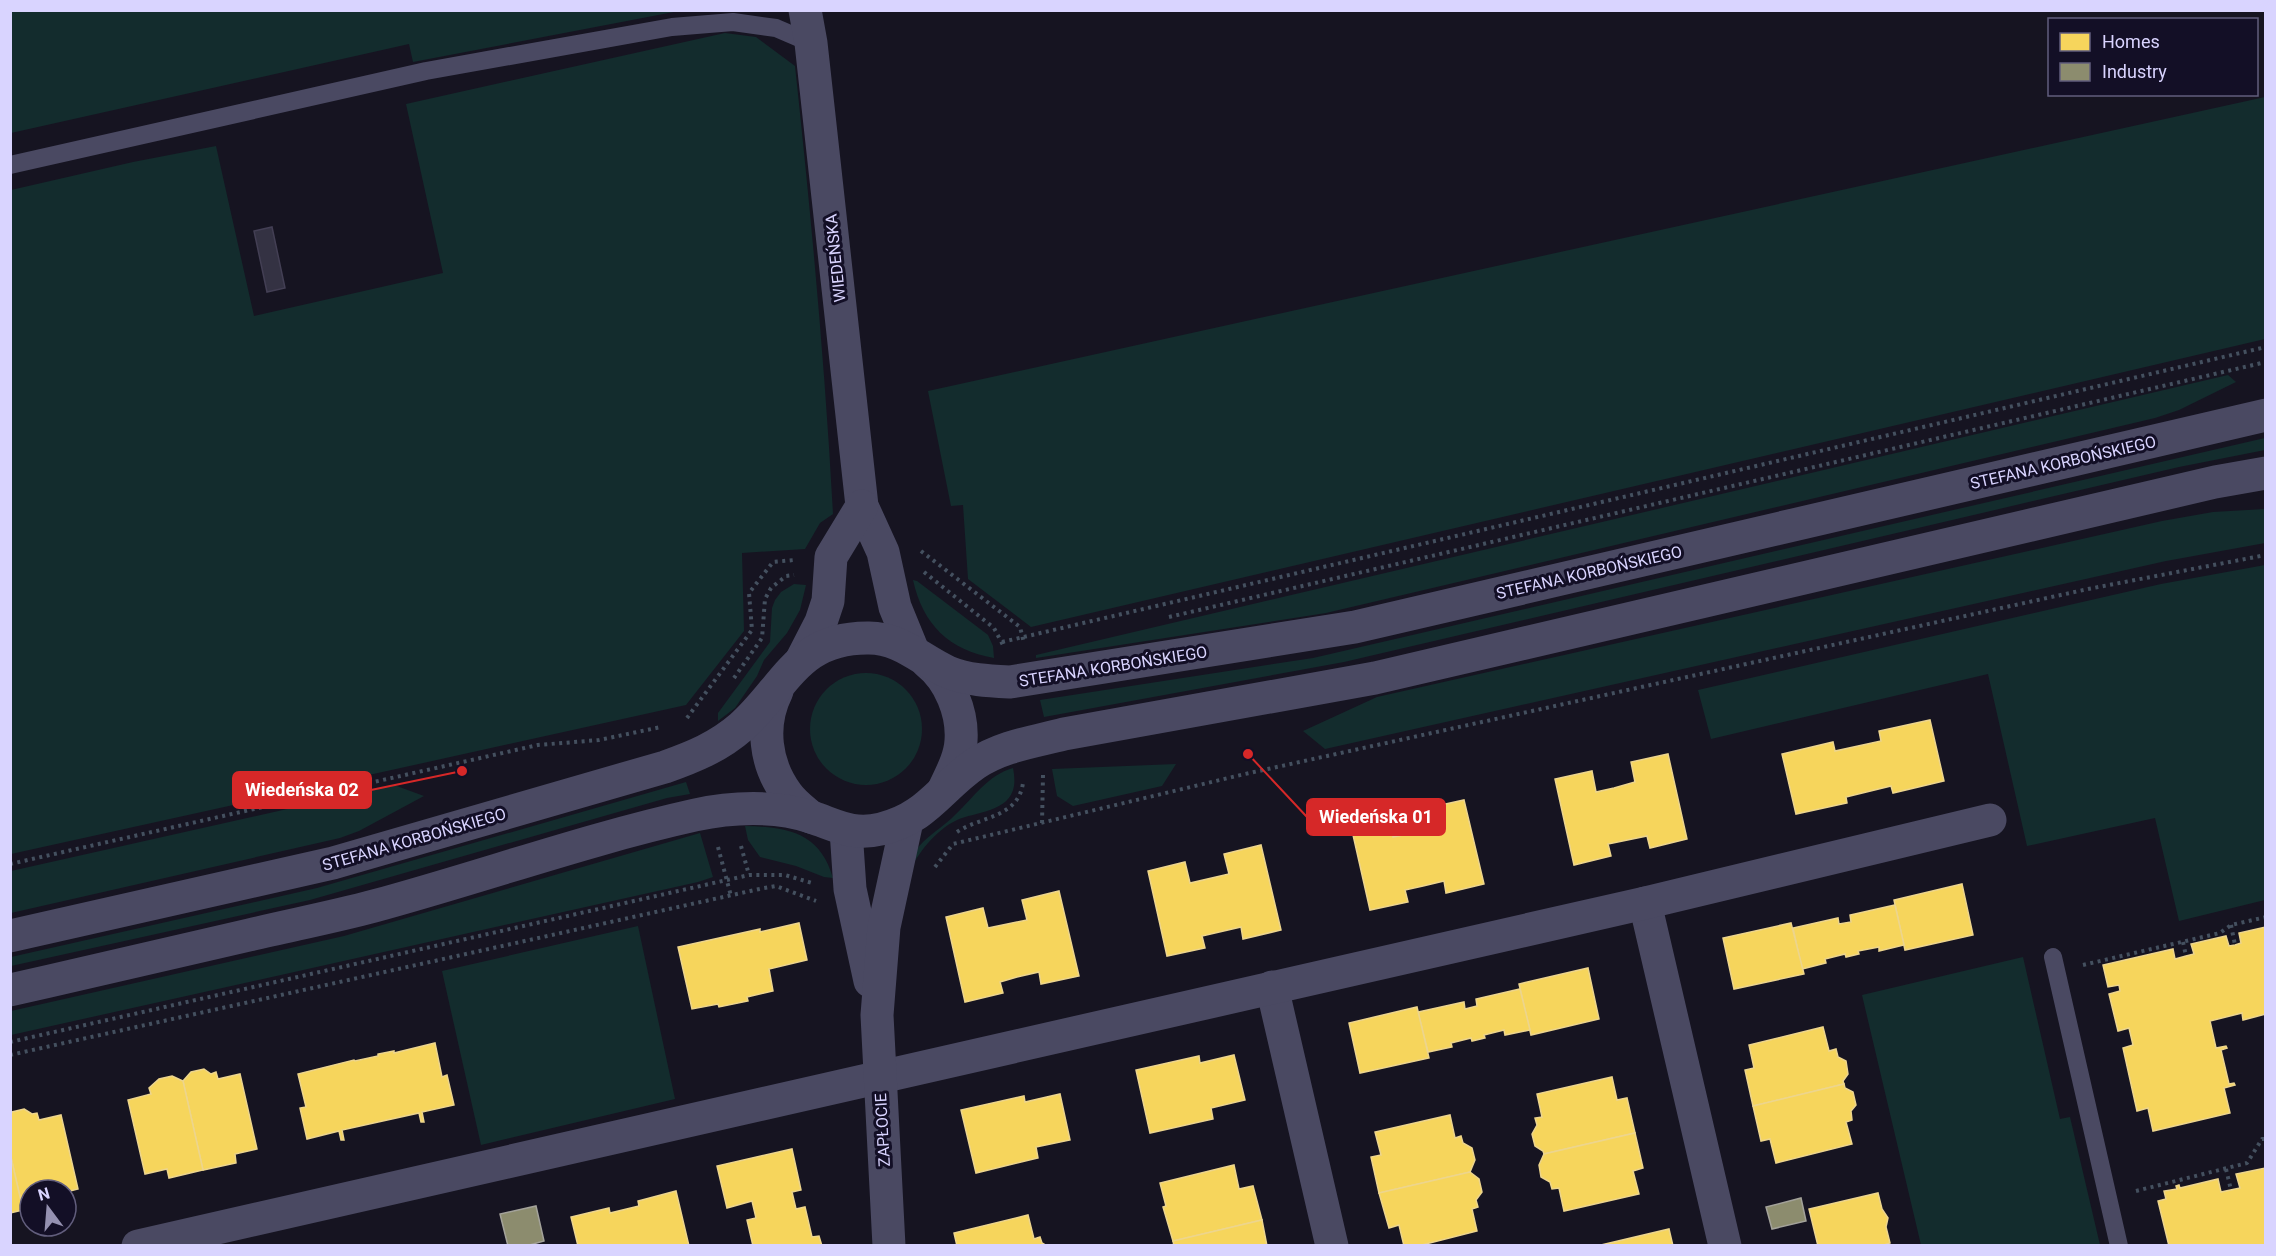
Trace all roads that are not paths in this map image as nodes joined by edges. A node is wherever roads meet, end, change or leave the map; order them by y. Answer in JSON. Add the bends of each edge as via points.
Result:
{"nodes":[{"id":1,"x":805,"y":10,"type":"edge"},
{"id":2,"x":811,"y":43,"type":"junction"},
{"id":3,"x":10,"y":165,"type":"edge"},
{"id":4,"x":2265,"y":415,"type":"edge"},
{"id":5,"x":2265,"y":473,"type":"edge"},
{"id":6,"x":862,"y":506,"type":"junction"},
{"id":7,"x":913,"y":651,"type":"junction"},
{"id":8,"x":794,"y":668,"type":"junction"},
{"id":9,"x":943,"y":791,"type":"junction"},
{"id":10,"x":811,"y":817,"type":"junction"},
{"id":11,"x":1990,"y":820,"type":"dead end"},
{"id":12,"x":907,"y":821,"type":"junction"},
{"id":13,"x":846,"y":830,"type":"junction"},
{"id":14,"x":1645,"y":903,"type":"junction"},
{"id":15,"x":10,"y":936,"type":"edge"},
{"id":16,"x":2053,"y":957,"type":"dead end"},
{"id":17,"x":1272,"y":987,"type":"junction"},
{"id":18,"x":10,"y":990,"type":"edge"},
{"id":19,"x":877,"y":1015,"type":"junction"},
{"id":20,"x":879,"y":1078,"type":"junction"},
{"id":21,"x":138,"y":1245,"type":"edge"},
{"id":22,"x":889,"y":1245,"type":"edge"},
{"id":23,"x":1332,"y":1245,"type":"edge"},
{"id":24,"x":1725,"y":1245,"type":"edge"},
{"id":25,"x":2119,"y":1245,"type":"edge"}],
"edges":[{"from":1,"to":2,"type":"street","name":"WIEDEŃSKA"},
{"from":2,"to":3,"type":"lane","via":[[776,27],[733,22],[672,27],[426,71]]},
{"from":2,"to":6,"type":"street","name":"WIEDEŃSKA"},
{"from":4,"to":7,"type":"street","name":"STEFANA KORBOŃSKIEGO","via":[[1344,629],[1010,682],[976,680],[947,672]]},
{"from":5,"to":9,"type":"street","name":"STEFANA KORBOŃSKIEGO","via":[[1375,678],[1020,744],[997,751],[974,765]]},
{"from":6,"to":7,"type":"street","name":"WIEDEŃSKA","via":[[883,552],[895,607]]},
{"from":6,"to":8,"type":"street","via":[[831,557],[828,601],[821,622]]},
{"from":7,"to":8,"type":"street","name":"STEFANA KORBOŃSKIEGO","via":[[893,641],[847,638],[823,645]]},
{"from":7,"to":9,"type":"street","name":"STEFANA KORBOŃSKIEGO","via":[[934,667],[950,689],[959,714],[961,741],[955,767]]},
{"from":8,"to":10,"type":"street","name":"STEFANA KORBOŃSKIEGO","via":[[770,705],[766,736],[772,768],[788,795]]},
{"from":8,"to":15,"type":"street","name":"STEFANA KORBOŃSKIEGO","via":[[741,727],[715,747],[665,767],[333,863]]},
{"from":9,"to":12,"type":"street","name":"STEFANA KORBOŃSKIEGO"},
{"from":10,"to":13,"type":"street","name":"STEFANA KORBOŃSKIEGO"},
{"from":10,"to":18,"type":"street","name":"STEFANA KORBOŃSKIEGO","via":[[778,810],[742,809],[698,814],[372,907]]},
{"from":11,"to":14,"type":"street"},
{"from":12,"to":13,"type":"street","name":"STEFANA KORBOŃSKIEGO","via":[[878,830]]},
{"from":12,"to":19,"type":"street","name":"ZAPŁOCIE","via":[[884,927]]},
{"from":13,"to":19,"type":"street","name":"ZAPŁOCIE","via":[[850,889]]},
{"from":14,"to":17,"type":"street"},
{"from":14,"to":24,"type":"street"},
{"from":16,"to":25,"type":"lane"},
{"from":17,"to":20,"type":"street"},
{"from":17,"to":23,"type":"street"},
{"from":19,"to":20,"type":"street","name":"ZAPŁOCIE"},
{"from":20,"to":21,"type":"street"},
{"from":20,"to":22,"type":"street","name":"ZAPŁOCIE"}]}
